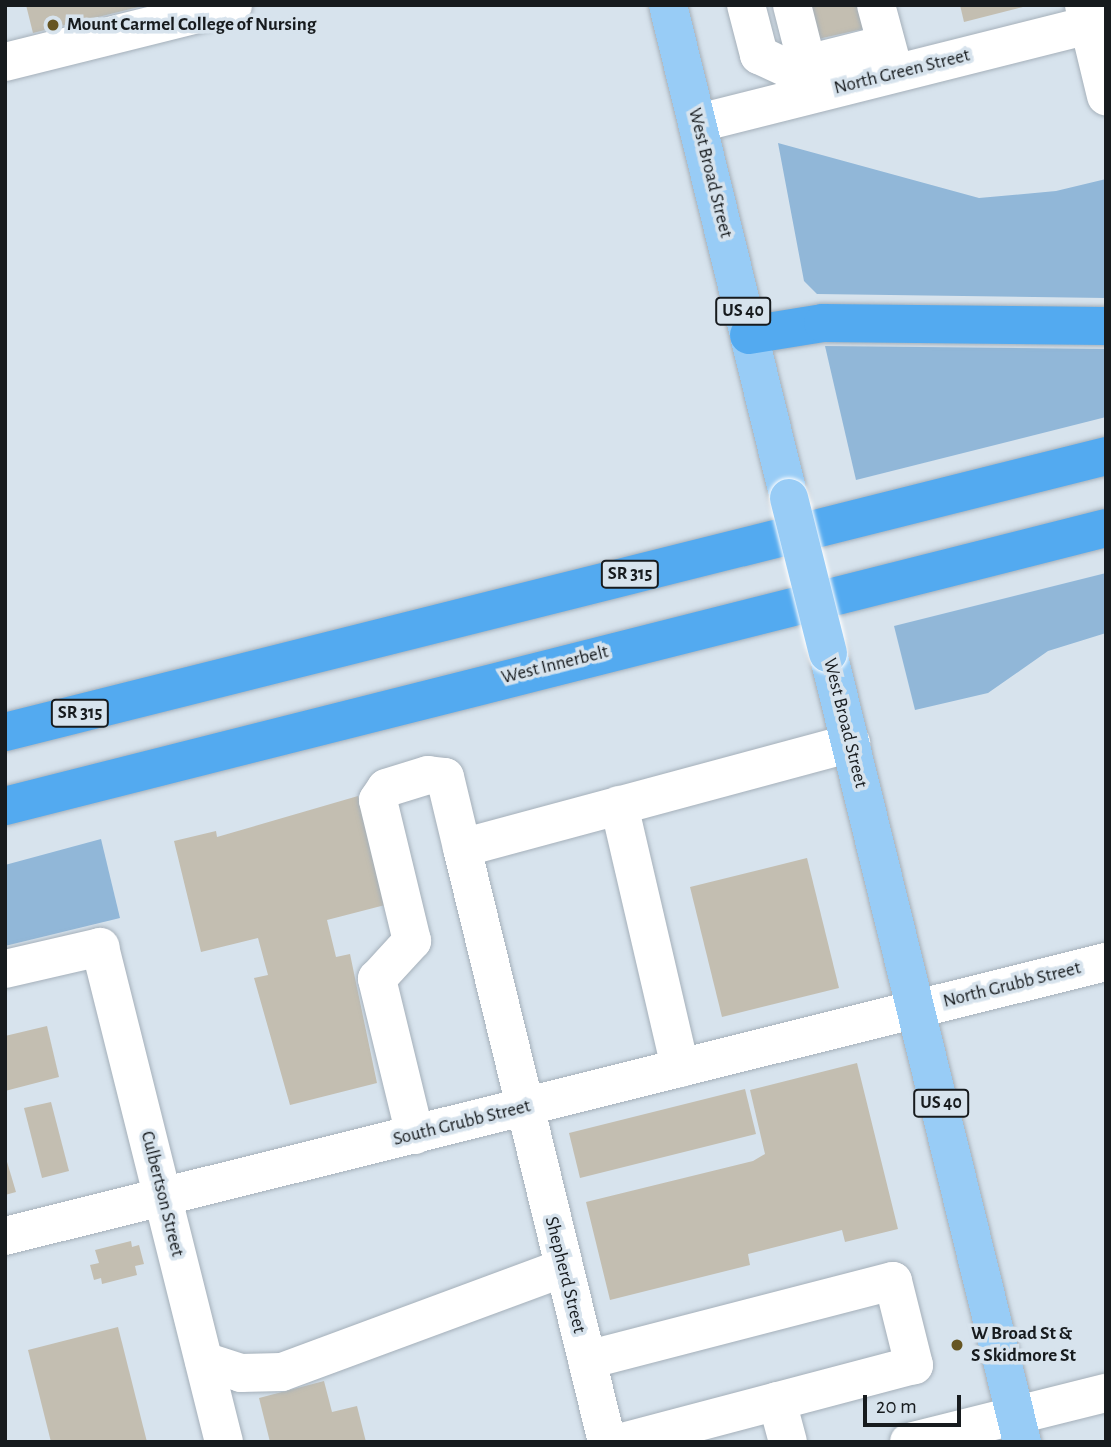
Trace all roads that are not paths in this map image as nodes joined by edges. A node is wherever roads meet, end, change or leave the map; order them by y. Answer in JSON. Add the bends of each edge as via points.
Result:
{"nodes":[{"id":1,"x":233,"y":5,"type":"edge"},
{"id":2,"x":668,"y":5,"type":"edge"},
{"id":3,"x":746,"y":5,"type":"edge"},
{"id":4,"x":792,"y":5,"type":"edge"},
{"id":5,"x":876,"y":5,"type":"edge"},
{"id":6,"x":180,"y":12,"type":"edge"},
{"id":7,"x":1093,"y":17,"type":"edge"},
{"id":8,"x":890,"y":59,"type":"junction"},
{"id":9,"x":5,"y":62,"type":"edge"},
{"id":10,"x":796,"y":77,"type":"junction"},
{"id":11,"x":1106,"y":96,"type":"edge"},
{"id":12,"x":699,"y":123,"type":"junction"},
{"id":13,"x":1106,"y":326,"type":"edge"},
{"id":14,"x":749,"y":335,"type":"junction"},
{"id":15,"x":1106,"y":456,"type":"edge"},
{"id":16,"x":1106,"y":528,"type":"edge"},
{"id":17,"x":154,"y":694,"type":"junction"},
{"id":18,"x":5,"y":715,"type":"edge"},
{"id":19,"x":5,"y":732,"type":"edge"},
{"id":20,"x":851,"y":743,"type":"junction"},
{"id":21,"x":619,"y":805,"type":"junction"},
{"id":22,"x":5,"y":806,"type":"edge"},
{"id":23,"x":462,"y":848,"type":"junction"},
{"id":24,"x":1106,"y":962,"type":"edge"},
{"id":25,"x":5,"y":970,"type":"edge"},
{"id":26,"x":919,"y":1008,"type":"junction"},
{"id":27,"x":680,"y":1068,"type":"junction"},
{"id":28,"x":523,"y":1107,"type":"junction"},
{"id":29,"x":415,"y":1135,"type":"junction"},
{"id":30,"x":163,"y":1197,"type":"junction"},
{"id":31,"x":5,"y":1236,"type":"edge"},
{"id":32,"x":564,"y":1268,"type":"junction"},
{"id":33,"x":587,"y":1360,"type":"junction"},
{"id":34,"x":204,"y":1361,"type":"junction"},
{"id":35,"x":1106,"y":1393,"type":"edge"},
{"id":36,"x":777,"y":1401,"type":"junction"},
{"id":37,"x":1018,"y":1429,"type":"edge"},
{"id":38,"x":224,"y":1442,"type":"edge"},
{"id":39,"x":607,"y":1442,"type":"edge"},
{"id":40,"x":623,"y":1442,"type":"edge"},
{"id":41,"x":788,"y":1442,"type":"edge"},
{"id":42,"x":909,"y":1442,"type":"edge"}],
"edges":[{"from":1,"to":6,"type":"street"},
{"from":2,"to":12,"type":"main road","name":"West Broad Street","number":"US 40"},
{"from":3,"to":10,"type":"street","via":[[758,55]]},
{"from":4,"to":10,"type":"street"},
{"from":5,"to":8,"type":"street"},
{"from":6,"to":9,"type":"street"},
{"from":7,"to":8,"type":"street","name":"North Green Street"},
{"from":7,"to":11,"type":"street"},
{"from":8,"to":10,"type":"street","name":"North Green Street"},
{"from":10,"to":12,"type":"street","name":"North Green Street"},
{"from":12,"to":14,"type":"main road","name":"West Broad Street","number":"US 40"},
{"from":13,"to":14,"type":"highway","via":[[823,323]]},
{"from":14,"to":20,"type":"main road","name":"West Broad Street","number":"US 40","bridge":true},
{"from":15,"to":17,"type":"highway","number":"SR 315"},
{"from":16,"to":22,"type":"highway","name":"West Innerbelt"},
{"from":17,"to":18,"type":"highway"},
{"from":17,"to":19,"type":"highway","number":"SR 315"},
{"from":20,"to":21,"type":"street"},
{"from":20,"to":26,"type":"main road","name":"West Broad Street","number":"US 40"},
{"from":21,"to":23,"type":"street"},
{"from":21,"to":27,"type":"street"},
{"from":23,"to":28,"type":"street","name":"Shepherd Street"},
{"from":23,"to":29,"type":"street","name":"Shepherd Street","via":[[445,778],[428,775],[386,788],[378,800],[412,941],[377,979]]},
{"from":24,"to":26,"type":"street","name":"North Grubb Street"},
{"from":25,"to":30,"type":"street","name":"Culbertson Street","via":[[100,947]]},
{"from":26,"to":27,"type":"street","name":"South Grubb Street"},
{"from":26,"to":37,"type":"main road","name":"West Broad Street","number":"US 40"},
{"from":27,"to":28,"type":"street","name":"South Grubb Street"},
{"from":28,"to":29,"type":"street","name":"South Grubb Street"},
{"from":28,"to":32,"type":"street","name":"Shepherd Street"},
{"from":29,"to":30,"type":"street","name":"South Grubb Street"},
{"from":30,"to":31,"type":"street","name":"South Grubb Street"},
{"from":30,"to":34,"type":"street","name":"Culbertson Street"},
{"from":32,"to":33,"type":"street","name":"Shepherd Street"},
{"from":32,"to":34,"type":"street","via":[[282,1373],[241,1373]]},
{"from":33,"to":36,"type":"street","via":[[894,1281],[914,1364]]},
{"from":33,"to":39,"type":"street","name":"Shepherd Street"},
{"from":34,"to":38,"type":"street","name":"Culbertson Street"},
{"from":35,"to":37,"type":"street"},
{"from":36,"to":40,"type":"street"},
{"from":36,"to":41,"type":"street"},
{"from":37,"to":42,"type":"street"}]}
